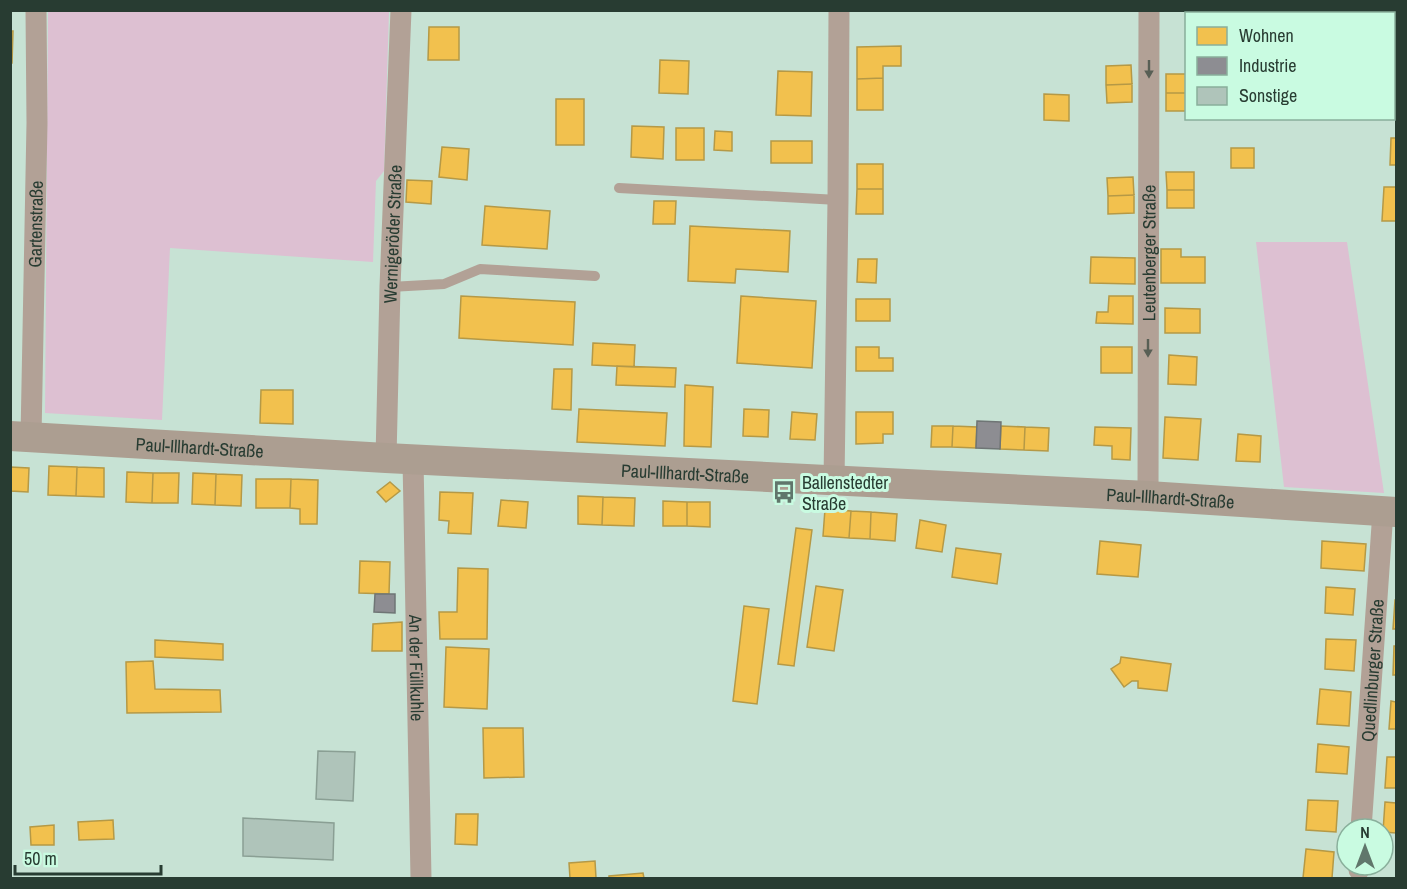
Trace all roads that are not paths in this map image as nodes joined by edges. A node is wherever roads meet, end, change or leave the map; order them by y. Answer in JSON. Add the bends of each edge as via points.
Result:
{"nodes":[{"id":1,"x":36,"y":10,"type":"edge"},
{"id":2,"x":401,"y":10,"type":"edge"},
{"id":3,"x":839,"y":10,"type":"edge"},
{"id":4,"x":1149,"y":10,"type":"edge"},
{"id":5,"x":619,"y":188,"type":"dead end"},
{"id":6,"x":838,"y":200,"type":"junction"},
{"id":7,"x":595,"y":276,"type":"dead end"},
{"id":8,"x":390,"y":287,"type":"junction"},
{"id":9,"x":21,"y":436,"type":"edge"},
{"id":10,"x":399,"y":459,"type":"junction"},
{"id":11,"x":834,"y":481,"type":"junction"},
{"id":12,"x":1148,"y":496,"type":"junction"},
{"id":13,"x":1390,"y":512,"type":"edge"},
{"id":14,"x":1362,"y":817,"type":"edge"},
{"id":15,"x":421,"y":879,"type":"edge"}],
"edges":[{"from":1,"to":9,"type":"street","name":"Gartenstraße","via":[[37,123]]},
{"from":2,"to":8,"type":"street","name":"Wernigeröder Straße"},
{"from":3,"to":6,"type":"street"},
{"from":4,"to":12,"type":"street","name":"Leutenberger Straße","one_way":true},
{"from":5,"to":6,"type":"lane"},
{"from":6,"to":11,"type":"street"},
{"from":7,"to":8,"type":"lane","via":[[480,269],[444,284]]},
{"from":8,"to":10,"type":"street","name":"Wernigeröder Straße"},
{"from":9,"to":10,"type":"street","name":"Paul-Illhardt-Straße"},
{"from":10,"to":11,"type":"street","name":"Paul-Illhardt-Straße"},
{"from":10,"to":15,"type":"street","name":"An der Füllkuhle"},
{"from":11,"to":12,"type":"street","name":"Paul-Illhardt-Straße"},
{"from":12,"to":13,"type":"street","name":"Paul-Illhardt-Straße"},
{"from":13,"to":14,"type":"street","name":"Quedlinburger Straße"}]}
